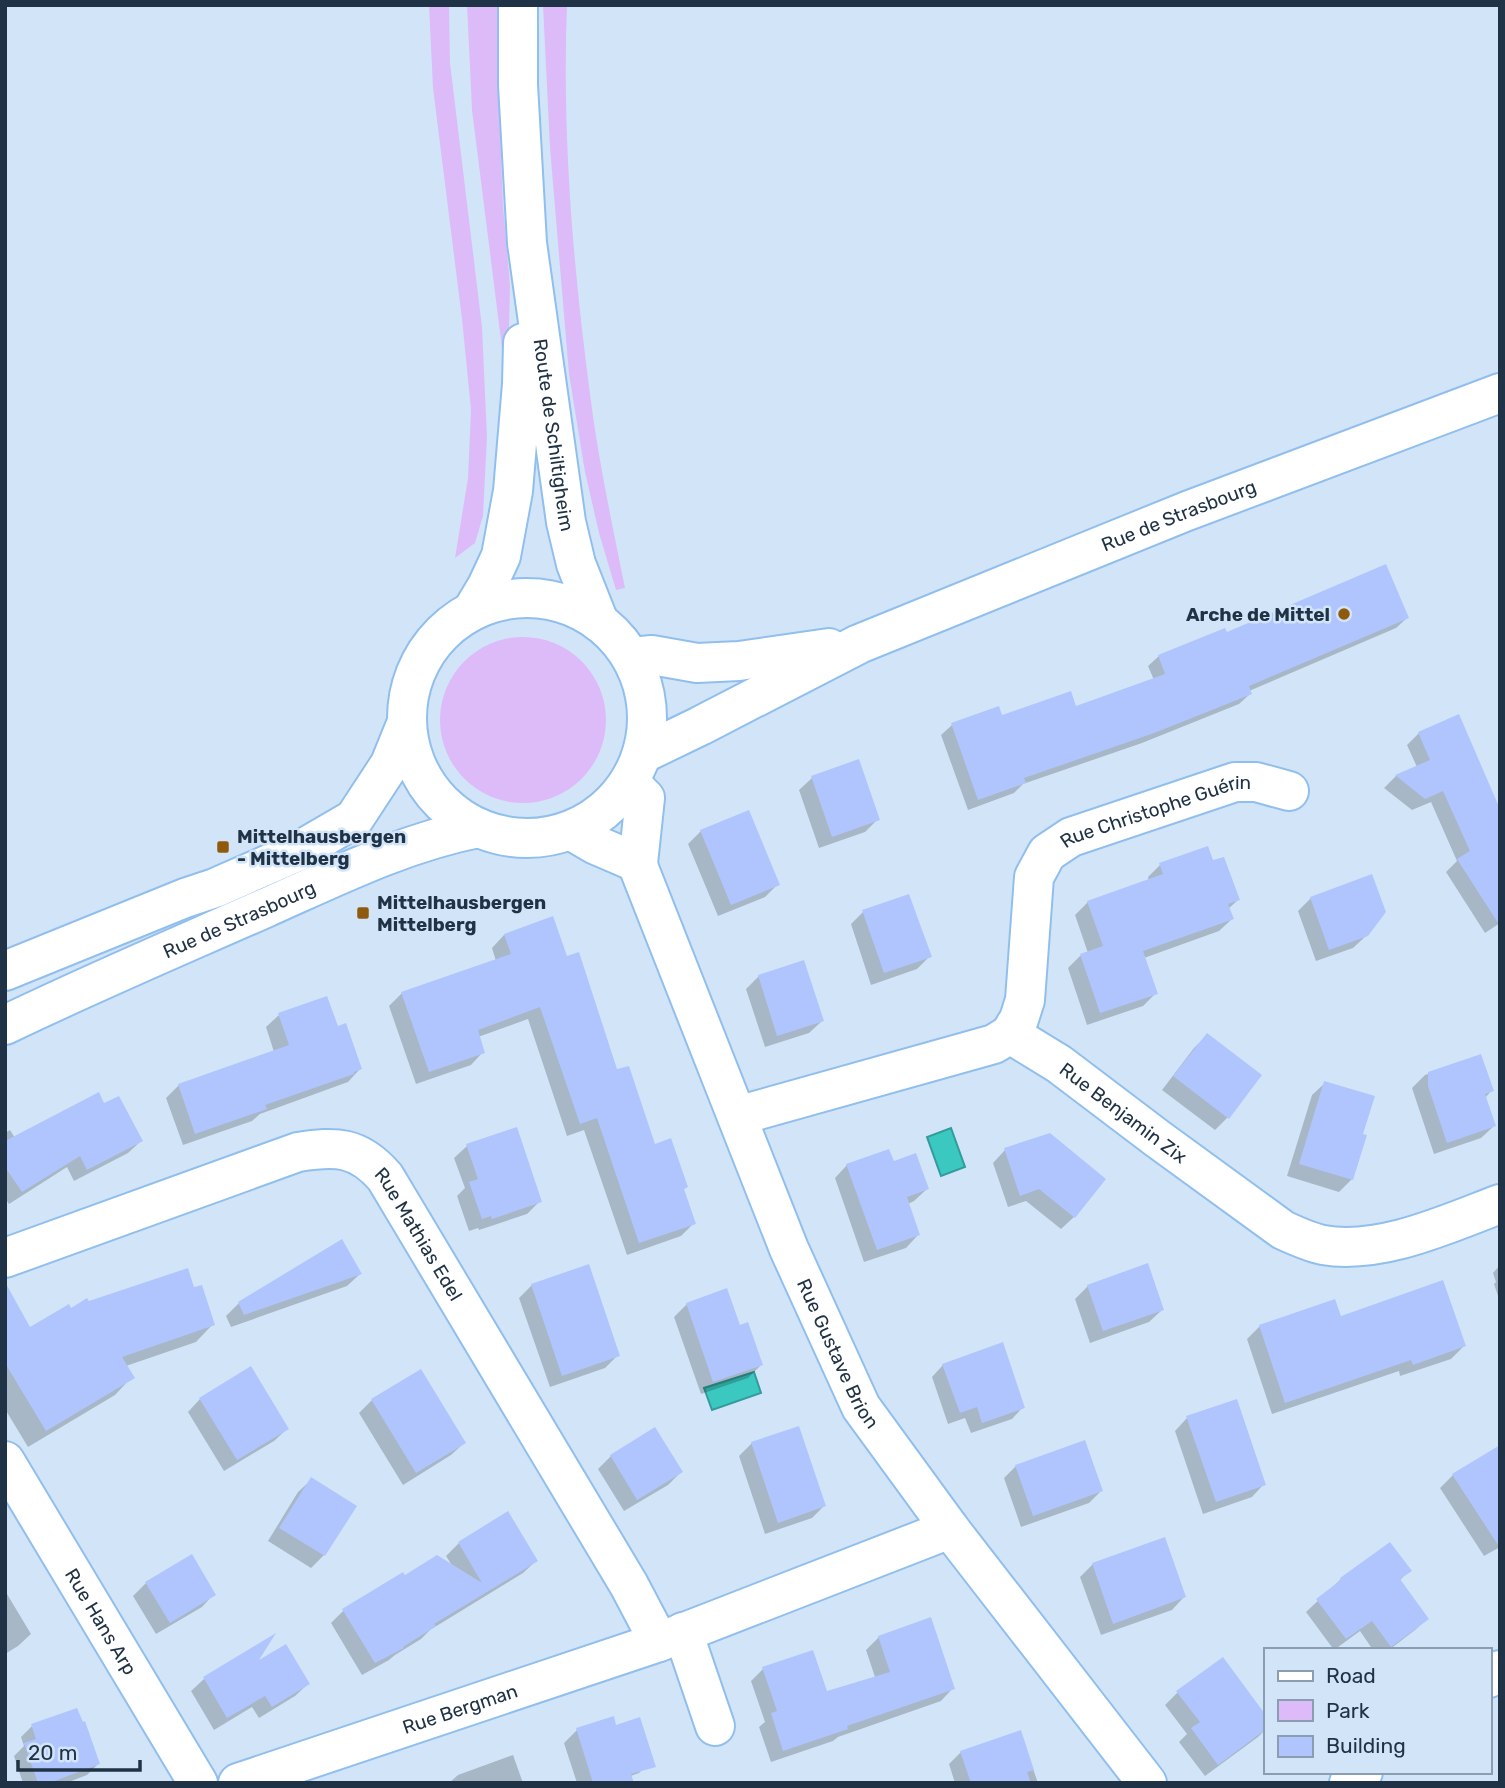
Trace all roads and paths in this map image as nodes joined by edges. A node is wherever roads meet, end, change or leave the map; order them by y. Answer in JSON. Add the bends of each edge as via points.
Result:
{"nodes":[{"id":1,"x":518,"y":5,"type":"edge"},
{"id":2,"x":527,"y":243,"type":"junction"},
{"id":3,"x":1500,"y":393,"type":"edge"},
{"id":4,"x":472,"y":611,"type":"junction"},
{"id":5,"x":599,"y":622,"type":"junction"},
{"id":6,"x":859,"y":644,"type":"junction"},
{"id":7,"x":631,"y":657,"type":"junction"},
{"id":8,"x":407,"y":722,"type":"junction"},
{"id":9,"x":636,"y":768,"type":"junction"},
{"id":10,"x":1289,"y":791,"type":"dead end"},
{"id":11,"x":478,"y":828,"type":"junction"},
{"id":12,"x":572,"y":831,"type":"junction"},
{"id":13,"x":638,"y":863,"type":"junction"},
{"id":14,"x":5,"y":971,"type":"edge"},
{"id":15,"x":5,"y":1025,"type":"edge"},
{"id":16,"x":1010,"y":1034,"type":"junction"},
{"id":17,"x":737,"y":1116,"type":"junction"},
{"id":18,"x":1500,"y":1204,"type":"edge"},
{"id":19,"x":5,"y":1258,"type":"edge"},
{"id":20,"x":5,"y":1461,"type":"edge"},
{"id":21,"x":950,"y":1529,"type":"junction"},
{"id":22,"x":671,"y":1637,"type":"junction"},
{"id":23,"x":715,"y":1726,"type":"dead end"},
{"id":24,"x":198,"y":1783,"type":"edge"},
{"id":25,"x":238,"y":1783,"type":"edge"},
{"id":26,"x":1147,"y":1783,"type":"edge"}],
"edges":[{"from":1,"to":2,"type":"street","name":"Route de Schiltigheim"},
{"from":2,"to":4,"type":"street","name":"Route de Schiltigheim","via":[[513,491],[502,556]]},
{"from":2,"to":5,"type":"street","name":"Route de Schiltigheim","via":[[566,522],[576,564]]},
{"from":3,"to":6,"type":"street","name":"Rue de Strasbourg","via":[[1187,511]]},
{"from":4,"to":5,"type":"street","via":[[504,600],[538,598],[570,606]]},
{"from":4,"to":8,"type":"street","via":[[445,631],[424,657],[411,688]]},
{"from":5,"to":7,"type":"street"},
{"from":6,"to":7,"type":"street","name":"Rue de Strasbourg","via":[[739,661],[697,663],[652,655]]},
{"from":6,"to":9,"type":"street","name":"Rue de Strasbourg","via":[[700,726]]},
{"from":7,"to":9,"type":"street","via":[[644,688],[648,721]]},
{"from":8,"to":11,"type":"street","via":[[412,755],[427,786],[449,811]]},
{"from":8,"to":14,"type":"street","name":"Rue de Strasbourg","via":[[390,764],[354,819],[251,872]]},
{"from":9,"to":12,"type":"street","via":[[604,811]]},
{"from":9,"to":13,"type":"street","name":"Rue Gustave Brion","via":[[645,798]]},
{"from":10,"to":16,"type":"street","name":"Rue Christophe Guérin","via":[[1236,782],[1071,837],[1047,853],[1034,877],[1025,1000]]},
{"from":11,"to":12,"type":"street","via":[[508,838],[541,838]]},
{"from":11,"to":15,"type":"street","name":"Rue de Strasbourg","via":[[378,859]]},
{"from":12,"to":13,"type":"street"},
{"from":13,"to":17,"type":"street","name":"Rue Gustave Brion"},
{"from":16,"to":17,"type":"street","via":[[993,1044]]},
{"from":16,"to":18,"type":"street","name":"Rue Benjamin Zix","via":[[1059,1063],[1283,1230],[1304,1240],[1325,1245],[1378,1244]]},
{"from":17,"to":21,"type":"street","name":"Rue Gustave Brion","via":[[789,1249],[861,1408]]},
{"from":19,"to":22,"type":"street","name":"Rue Mathias Edel","via":[[298,1152],[323,1148],[359,1155],[385,1177],[629,1585]]},
{"from":20,"to":24,"type":"street","name":"Rue Hans Arp"},
{"from":21,"to":22,"type":"street","name":"Rue Bergman"},
{"from":21,"to":26,"type":"street","name":"Rue Gustave Brion"},
{"from":22,"to":23,"type":"street"},
{"from":22,"to":25,"type":"street","name":"Rue Bergman"}]}
